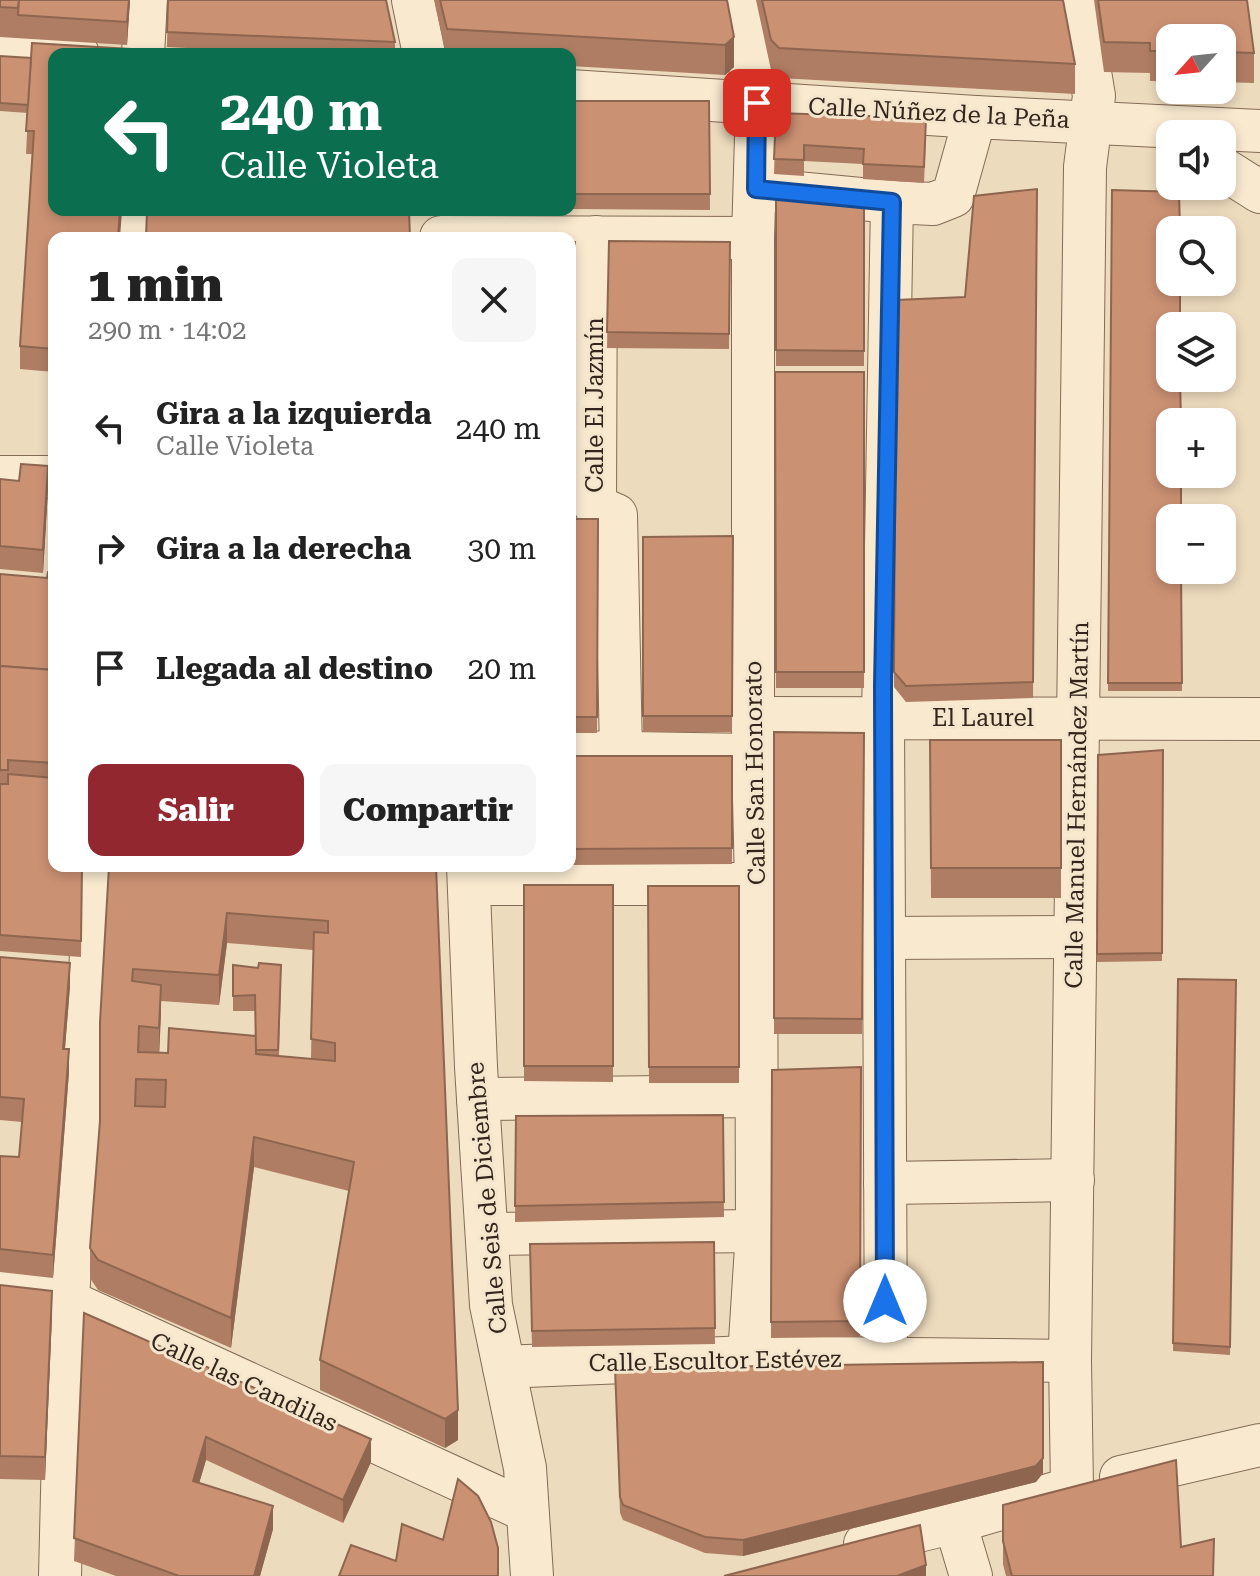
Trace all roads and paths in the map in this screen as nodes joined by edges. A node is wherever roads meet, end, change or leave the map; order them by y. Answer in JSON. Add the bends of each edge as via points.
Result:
{"nodes":[{"id":1,"x":146,"y":0,"type":"edge"},
{"id":2,"x":413,"y":0,"type":"edge"},
{"id":3,"x":737,"y":0,"type":"edge"},
{"id":4,"x":1078,"y":0,"type":"edge"},
{"id":5,"x":143,"y":48,"type":"edge"},
{"id":6,"x":423,"y":48,"type":"edge"},
{"id":7,"x":0,"y":49,"type":"edge"},
{"id":8,"x":48,"y":52,"type":"edge"},
{"id":9,"x":576,"y":91,"type":"edge"},
{"id":10,"x":757,"y":103,"type":"junction"},
{"id":11,"x":975,"y":117,"type":"junction"},
{"id":12,"x":1091,"y":122,"type":"junction"},
{"id":13,"x":1260,"y":131,"type":"edge"},
{"id":14,"x":1156,"y":143,"type":"edge"},
{"id":15,"x":1085,"y":167,"type":"junction"},
{"id":16,"x":1236,"y":177,"type":"edge"},
{"id":17,"x":756,"y":189,"type":"junction"},
{"id":18,"x":1260,"y":192,"type":"edge"},
{"id":19,"x":892,"y":202,"type":"junction"},
{"id":20,"x":576,"y":237,"type":"edge"},
{"id":21,"x":596,"y":237,"type":"junction"},
{"id":22,"x":753,"y":238,"type":"junction"},
{"id":23,"x":0,"y":477,"type":"edge"},
{"id":24,"x":48,"y":477,"type":"edge"},
{"id":25,"x":582,"y":506,"type":"edge"},
{"id":26,"x":1078,"y":718,"type":"junction"},
{"id":27,"x":883,"y":719,"type":"junction"},
{"id":28,"x":1260,"y":719,"type":"edge"},
{"id":29,"x":754,"y":736,"type":"junction"},
{"id":30,"x":621,"y":751,"type":"junction"},
{"id":31,"x":576,"y":752,"type":"edge"},
{"id":32,"x":96,"y":872,"type":"edge"},
{"id":33,"x":469,"y":875,"type":"edge"},
{"id":34,"x":756,"y":884,"type":"junction"},
{"id":35,"x":1076,"y":937,"type":"junction"},
{"id":36,"x":884,"y":938,"type":"junction"},
{"id":37,"x":756,"y":1096,"type":"junction"},
{"id":38,"x":478,"y":1099,"type":"junction"},
{"id":39,"x":1073,"y":1180,"type":"junction"},
{"id":40,"x":885,"y":1183,"type":"junction"},
{"id":41,"x":757,"y":1231,"type":"junction"},
{"id":42,"x":487,"y":1234,"type":"junction"},
{"id":43,"x":0,"y":1290,"type":"edge"},
{"id":44,"x":68,"y":1301,"type":"junction"},
{"id":45,"x":749,"y":1357,"type":"junction"},
{"id":46,"x":886,"y":1359,"type":"junction"},
{"id":47,"x":1070,"y":1361,"type":"junction"},
{"id":48,"x":504,"y":1367,"type":"junction"},
{"id":49,"x":1260,"y":1445,"type":"edge"},
{"id":50,"x":1072,"y":1488,"type":"junction"},
{"id":51,"x":527,"y":1511,"type":"junction"},
{"id":52,"x":955,"y":1522,"type":"junction"},
{"id":53,"x":821,"y":1555,"type":"edge"},
{"id":54,"x":538,"y":1570,"type":"edge"},
{"id":55,"x":60,"y":1576,"type":"edge"},
{"id":56,"x":971,"y":1576,"type":"edge"}],
"edges":[{"from":1,"to":5,"type":"street"},
{"from":2,"to":6,"type":"street"},
{"from":3,"to":10,"type":"street","name":"Calle San Honorato"},
{"from":4,"to":12,"type":"street","name":"Calle Manuel Hernández Martín","via":[[1094,96]]},
{"from":7,"to":8,"type":"street"},
{"from":9,"to":10,"type":"street","name":"Calle Núñez de la Peña"},
{"from":10,"to":11,"type":"street","name":"Calle Núñez de la Peña"},
{"from":10,"to":17,"type":"street","name":"Calle San Honorato"},
{"from":11,"to":12,"type":"street","name":"Calle Núñez de la Peña"},
{"from":11,"to":19,"type":"street","via":[[953,196],[933,204]]},
{"from":12,"to":13,"type":"street","name":"Calle Núñez de la Peña"},
{"from":12,"to":15,"type":"street","name":"Calle Manuel Hernández Martín"},
{"from":14,"to":15,"type":"street"},
{"from":15,"to":26,"type":"street","name":"Calle Manuel Hernández Martín"},
{"from":16,"to":18,"type":"street"},
{"from":17,"to":19,"type":"street"},
{"from":17,"to":22,"type":"street","name":"Calle San Honorato"},
{"from":19,"to":27,"type":"street","via":[[874,376]]},
{"from":20,"to":21,"type":"street"},
{"from":21,"to":22,"type":"street"},
{"from":21,"to":25,"type":"street","name":"Calle El Jazmín"},
{"from":22,"to":29,"type":"street","name":"Calle San Honorato","via":[[769,376]]},
{"from":23,"to":24,"type":"street"},
{"from":25,"to":30,"type":"street","name":"Calle El Jazmín","via":[[616,515]]},
{"from":26,"to":27,"type":"street","name":"El Laurel"},
{"from":26,"to":28,"type":"street","name":"El Laurel"},
{"from":26,"to":35,"type":"street","name":"Calle Manuel Hernández Martín"},
{"from":27,"to":29,"type":"street","name":"El Laurel"},
{"from":27,"to":36,"type":"street"},
{"from":29,"to":30,"type":"street","name":"El Laurel"},
{"from":29,"to":34,"type":"street","name":"Calle San Honorato"},
{"from":30,"to":31,"type":"street","name":"El Laurel"},
{"from":32,"to":44,"type":"street","via":[[76,966]]},
{"from":33,"to":34,"type":"street"},
{"from":33,"to":38,"type":"street","name":"Calle Seis de Diciembre"},
{"from":34,"to":37,"type":"street","name":"Calle San Honorato"},
{"from":35,"to":36,"type":"street"},
{"from":35,"to":39,"type":"street","name":"Calle Manuel Hernández Martín"},
{"from":36,"to":40,"type":"street"},
{"from":37,"to":38,"type":"street"},
{"from":37,"to":41,"type":"street","name":"Calle San Honorato"},
{"from":38,"to":42,"type":"street","name":"Calle Seis de Diciembre"},
{"from":39,"to":40,"type":"street"},
{"from":39,"to":47,"type":"street","name":"Calle Manuel Hernández Martín"},
{"from":40,"to":46,"type":"street"},
{"from":41,"to":42,"type":"street"},
{"from":41,"to":45,"type":"street","name":"Calle San Honorato"},
{"from":42,"to":48,"type":"street","name":"Calle Seis de Diciembre","via":[[492,1315]]},
{"from":43,"to":44,"type":"street","name":"Calle las Candilas"},
{"from":44,"to":51,"type":"street","name":"Calle las Candilas"},
{"from":44,"to":55,"type":"street"},
{"from":45,"to":46,"type":"street","name":"Calle Escultor Estévez"},
{"from":45,"to":48,"type":"street","name":"Calle Escultor Estévez"},
{"from":46,"to":47,"type":"street","name":"Calle Escultor Estévez"},
{"from":47,"to":50,"type":"street","name":"Calle Manuel Hernández Martín"},
{"from":48,"to":51,"type":"street","name":"Calle Seis de Diciembre","via":[[522,1452]]},
{"from":49,"to":50,"type":"street"},
{"from":50,"to":52,"type":"street"},
{"from":51,"to":54,"type":"street","name":"Calle Seis de Diciembre"},
{"from":52,"to":53,"type":"street"},
{"from":52,"to":56,"type":"street"}]}
